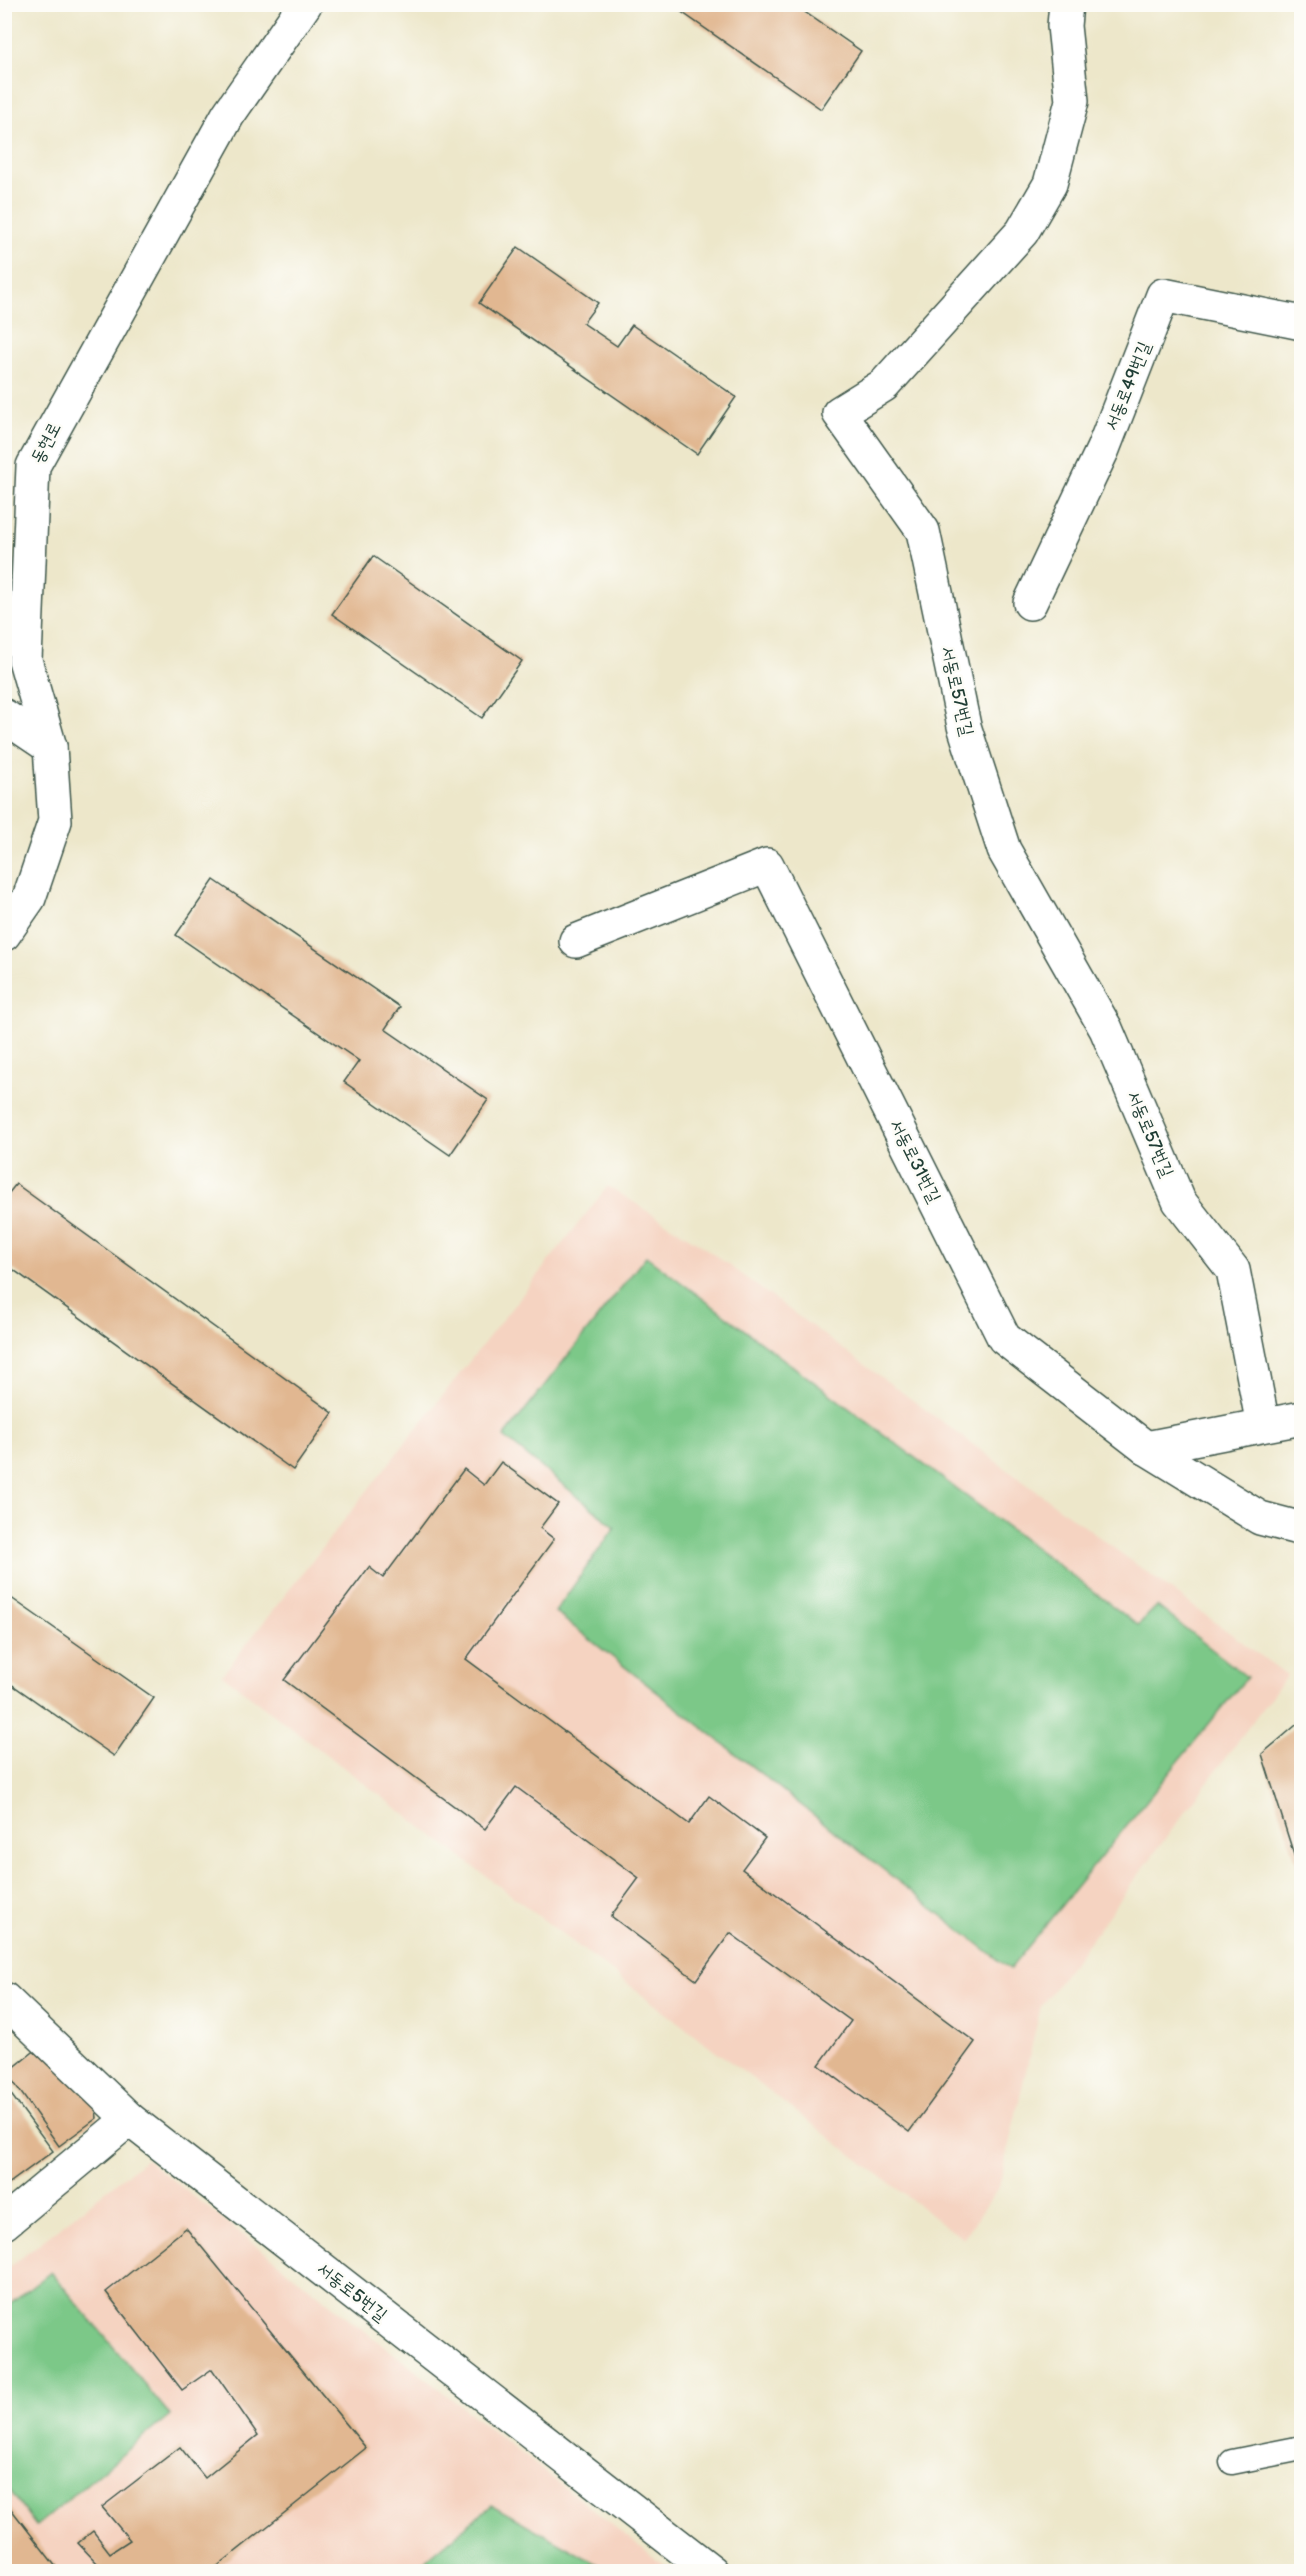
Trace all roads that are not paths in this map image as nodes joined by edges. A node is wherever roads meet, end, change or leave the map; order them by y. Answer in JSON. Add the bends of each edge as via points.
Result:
{"nodes":[{"id":1,"x":305,"y":4,"type":"edge"},
{"id":2,"x":1066,"y":4,"type":"edge"},
{"id":3,"x":1302,"y":323,"type":"edge"},
{"id":4,"x":1029,"y":603,"type":"dead end"},
{"id":5,"x":4,"y":716,"type":"edge"},
{"id":6,"x":50,"y":747,"type":"junction"},
{"id":7,"x":4,"y":934,"type":"edge"},
{"id":8,"x":576,"y":941,"type":"dead end"},
{"id":9,"x":1302,"y":1418,"type":"edge"},
{"id":10,"x":1263,"y":1425,"type":"junction"},
{"id":11,"x":1146,"y":1448,"type":"junction"},
{"id":12,"x":1302,"y":1529,"type":"edge"},
{"id":13,"x":4,"y":1999,"type":"edge"},
{"id":14,"x":129,"y":2119,"type":"junction"},
{"id":15,"x":4,"y":2223,"type":"edge"},
{"id":16,"x":1302,"y":2448,"type":"edge"},
{"id":17,"x":1232,"y":2462,"type":"dead end"},
{"id":18,"x":712,"y":2571,"type":"edge"}],
"edges":[{"from":1,"to":6,"type":"street","name":"동현로","via":[[228,115],[33,466],[25,660]]},
{"from":2,"to":10,"type":"street","name":"서동로57번길","via":[[1064,26],[1072,101],[1050,183],[1022,232],[884,385],[839,413],[923,531],[964,726],[1004,850],[1106,1029],[1179,1201],[1233,1270]]},
{"from":3,"to":4,"type":"street","name":"서동로49번길","via":[[1163,295],[1102,449]]},
{"from":5,"to":6,"type":"street"},
{"from":6,"to":7,"type":"street","name":"동현로","via":[[55,821],[29,898]]},
{"from":8,"to":11,"type":"street","name":"서동로31번길","via":[[767,865],[1004,1338]]},
{"from":9,"to":10,"type":"street"},
{"from":10,"to":11,"type":"street"},
{"from":11,"to":12,"type":"street","via":[[1260,1518]]},
{"from":13,"to":14,"type":"street","name":"서동로5번길"},
{"from":14,"to":15,"type":"street"},
{"from":14,"to":18,"type":"street","name":"서동로5번길"},
{"from":16,"to":17,"type":"lane"}]}
